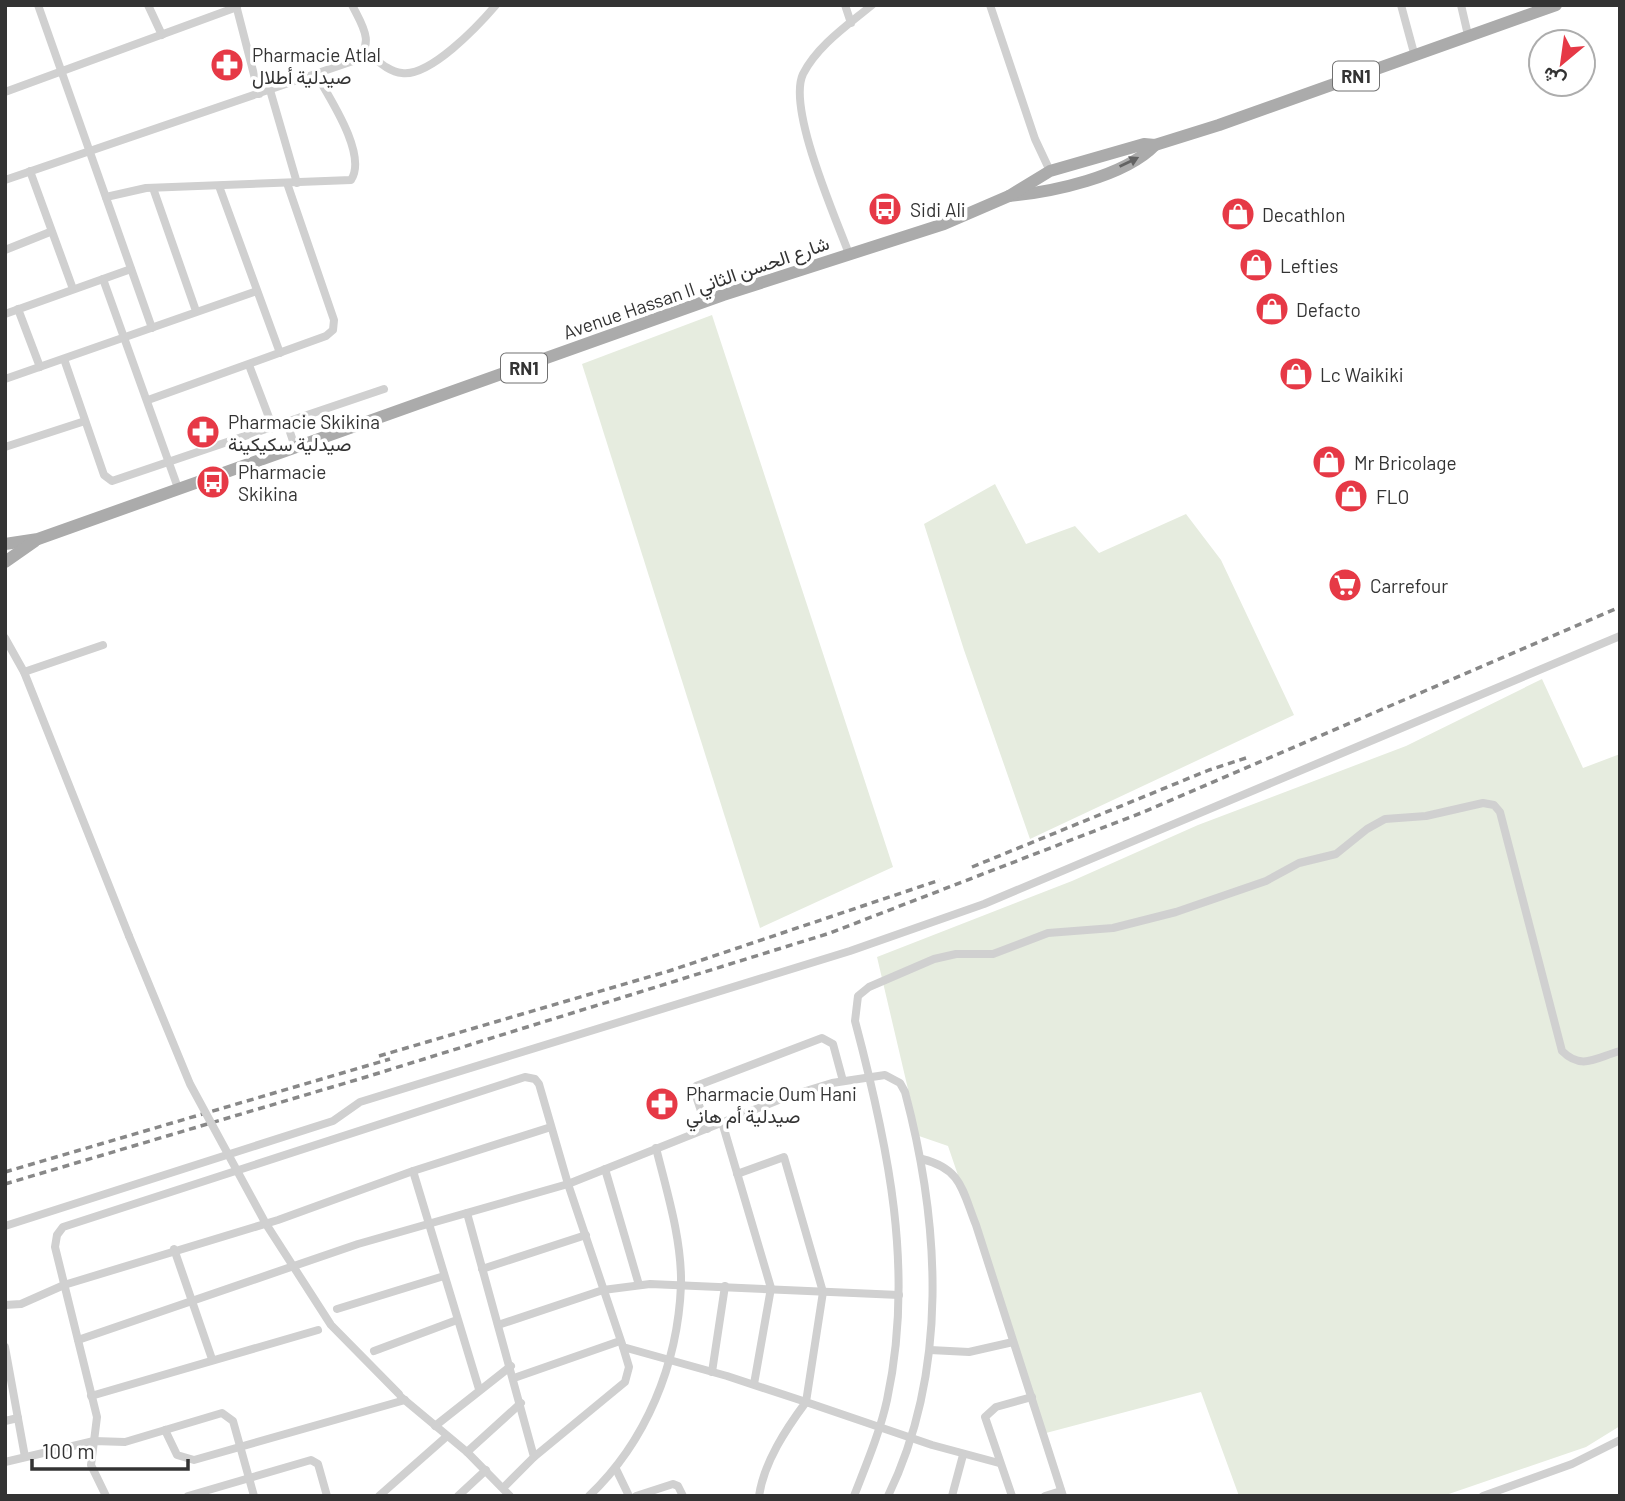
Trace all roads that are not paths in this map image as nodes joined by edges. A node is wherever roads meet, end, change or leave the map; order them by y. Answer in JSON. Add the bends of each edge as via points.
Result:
{"nodes":[{"id":1,"x":38,"y":5,"type":"edge"},
{"id":2,"x":148,"y":5,"type":"edge"},
{"id":3,"x":352,"y":5,"type":"edge"},
{"id":4,"x":496,"y":5,"type":"edge"},
{"id":5,"x":845,"y":5,"type":"edge"},
{"id":6,"x":872,"y":5,"type":"edge"},
{"id":7,"x":990,"y":5,"type":"edge"},
{"id":8,"x":1401,"y":5,"type":"edge"},
{"id":9,"x":1461,"y":5,"type":"edge"},
{"id":10,"x":1556,"y":5,"type":"edge"},
{"id":11,"x":237,"y":6,"type":"edge"},
{"id":12,"x":851,"y":23,"type":"junction"},
{"id":13,"x":163,"y":35,"type":"junction"},
{"id":14,"x":1468,"y":35,"type":"junction"},
{"id":15,"x":365,"y":51,"type":"junction"},
{"id":16,"x":1413,"y":53,"type":"junction"},
{"id":17,"x":62,"y":72,"type":"junction"},
{"id":18,"x":316,"y":74,"type":"junction"},
{"id":19,"x":270,"y":90,"type":"junction"},
{"id":20,"x":5,"y":92,"type":"edge"},
{"id":21,"x":259,"y":94,"type":"junction"},
{"id":22,"x":1155,"y":145,"type":"junction"},
{"id":23,"x":89,"y":153,"type":"junction"},
{"id":24,"x":1097,"y":158,"type":"junction"},
{"id":25,"x":30,"y":171,"type":"junction"},
{"id":26,"x":1050,"y":171,"type":"junction"},
{"id":27,"x":1100,"y":176,"type":"junction"},
{"id":28,"x":5,"y":180,"type":"edge"},
{"id":29,"x":287,"y":183,"type":"junction"},
{"id":30,"x":297,"y":183,"type":"junction"},
{"id":31,"x":219,"y":186,"type":"junction"},
{"id":32,"x":153,"y":188,"type":"junction"},
{"id":33,"x":1056,"y":190,"type":"junction"},
{"id":34,"x":1009,"y":196,"type":"junction"},
{"id":35,"x":106,"y":197,"type":"junction"},
{"id":36,"x":50,"y":232,"type":"junction"},
{"id":37,"x":5,"y":250,"type":"edge"},
{"id":38,"x":849,"y":254,"type":"junction"},
{"id":39,"x":131,"y":269,"type":"junction"},
{"id":40,"x":103,"y":279,"type":"junction"},
{"id":41,"x":73,"y":289,"type":"junction"},
{"id":42,"x":257,"y":291,"type":"junction"},
{"id":43,"x":18,"y":309,"type":"junction"},
{"id":44,"x":196,"y":311,"type":"junction"},
{"id":45,"x":5,"y":314,"type":"edge"},
{"id":46,"x":152,"y":328,"type":"junction"},
{"id":47,"x":126,"y":337,"type":"junction"},
{"id":48,"x":280,"y":353,"type":"junction"},
{"id":49,"x":64,"y":359,"type":"junction"},
{"id":50,"x":249,"y":365,"type":"junction"},
{"id":51,"x":40,"y":367,"type":"junction"},
{"id":52,"x":5,"y":379,"type":"edge"},
{"id":53,"x":384,"y":389,"type":"dead end"},
{"id":54,"x":148,"y":400,"type":"junction"},
{"id":55,"x":85,"y":421,"type":"junction"},
{"id":56,"x":287,"y":423,"type":"junction"},
{"id":57,"x":273,"y":428,"type":"junction"},
{"id":58,"x":5,"y":447,"type":"edge"},
{"id":59,"x":295,"y":447,"type":"junction"},
{"id":60,"x":170,"y":464,"type":"junction"},
{"id":61,"x":178,"y":488,"type":"junction"},
{"id":62,"x":38,"y":539,"type":"junction"},
{"id":63,"x":5,"y":544,"type":"edge"},
{"id":64,"x":5,"y":562,"type":"edge"},
{"id":65,"x":1620,"y":636,"type":"edge"},
{"id":66,"x":5,"y":638,"type":"edge"},
{"id":67,"x":103,"y":645,"type":"dead end"},
{"id":68,"x":24,"y":672,"type":"junction"},
{"id":69,"x":1620,"y":1051,"type":"edge"},
{"id":70,"x":869,"y":1076,"type":"junction"},
{"id":71,"x":843,"y":1080,"type":"junction"},
{"id":72,"x":722,"y":1122,"type":"junction"},
{"id":73,"x":551,"y":1127,"type":"junction"},
{"id":74,"x":707,"y":1129,"type":"junction"},
{"id":75,"x":656,"y":1149,"type":"junction"},
{"id":76,"x":922,"y":1159,"type":"junction"},
{"id":77,"x":605,"y":1169,"type":"junction"},
{"id":78,"x":412,"y":1171,"type":"junction"},
{"id":79,"x":737,"y":1174,"type":"junction"},
{"id":80,"x":568,"y":1184,"type":"junction"},
{"id":81,"x":467,"y":1213,"type":"junction"},
{"id":82,"x":428,"y":1223,"type":"junction"},
{"id":83,"x":5,"y":1226,"type":"edge"},
{"id":84,"x":586,"y":1235,"type":"junction"},
{"id":85,"x":174,"y":1249,"type":"junction"},
{"id":86,"x":482,"y":1269,"type":"junction"},
{"id":87,"x":444,"y":1276,"type":"junction"},
{"id":88,"x":681,"y":1284,"type":"junction"},
{"id":89,"x":64,"y":1285,"type":"junction"},
{"id":90,"x":639,"y":1285,"type":"junction"},
{"id":91,"x":726,"y":1286,"type":"junction"},
{"id":92,"x":771,"y":1288,"type":"junction"},
{"id":93,"x":603,"y":1290,"type":"junction"},
{"id":94,"x":823,"y":1292,"type":"junction"},
{"id":95,"x":899,"y":1295,"type":"junction"},
{"id":96,"x":194,"y":1301,"type":"junction"},
{"id":97,"x":5,"y":1305,"type":"edge"},
{"id":98,"x":337,"y":1309,"type":"dead end"},
{"id":99,"x":457,"y":1320,"type":"junction"},
{"id":100,"x":498,"y":1325,"type":"junction"},
{"id":101,"x":318,"y":1329,"type":"dead end"},
{"id":102,"x":78,"y":1340,"type":"junction"},
{"id":103,"x":1013,"y":1342,"type":"junction"},
{"id":104,"x":621,"y":1344,"type":"junction"},
{"id":105,"x":5,"y":1347,"type":"edge"},
{"id":106,"x":930,"y":1350,"type":"junction"},
{"id":107,"x":374,"y":1351,"type":"dead end"},
{"id":108,"x":212,"y":1359,"type":"junction"},
{"id":109,"x":670,"y":1359,"type":"junction"},
{"id":110,"x":510,"y":1366,"type":"junction"},
{"id":111,"x":712,"y":1372,"type":"junction"},
{"id":112,"x":8,"y":1377,"type":"edge"},
{"id":113,"x":514,"y":1378,"type":"junction"},
{"id":114,"x":754,"y":1384,"type":"junction"},
{"id":115,"x":478,"y":1389,"type":"junction"},
{"id":116,"x":91,"y":1396,"type":"junction"},
{"id":117,"x":402,"y":1397,"type":"junction"},
{"id":118,"x":1032,"y":1397,"type":"junction"},
{"id":119,"x":806,"y":1402,"type":"junction"},
{"id":120,"x":521,"y":1403,"type":"junction"},
{"id":121,"x":18,"y":1418,"type":"junction"},
{"id":122,"x":5,"y":1421,"type":"edge"},
{"id":123,"x":435,"y":1426,"type":"junction"},
{"id":124,"x":878,"y":1428,"type":"junction"},
{"id":125,"x":165,"y":1430,"type":"junction"},
{"id":126,"x":446,"y":1437,"type":"junction"},
{"id":127,"x":912,"y":1438,"type":"junction"},
{"id":128,"x":1620,"y":1440,"type":"edge"},
{"id":129,"x":94,"y":1441,"type":"junction"},
{"id":130,"x":241,"y":1446,"type":"junction"},
{"id":131,"x":467,"y":1452,"type":"junction"},
{"id":132,"x":963,"y":1455,"type":"junction"},
{"id":133,"x":25,"y":1457,"type":"junction"},
{"id":134,"x":534,"y":1457,"type":"junction"},
{"id":135,"x":5,"y":1461,"type":"edge"},
{"id":136,"x":999,"y":1463,"type":"junction"},
{"id":137,"x":616,"y":1469,"type":"junction"},
{"id":138,"x":486,"y":1470,"type":"junction"},
{"id":139,"x":250,"y":1476,"type":"junction"},
{"id":140,"x":504,"y":1488,"type":"junction"},
{"id":141,"x":1062,"y":1493,"type":"edge"},
{"id":142,"x":106,"y":1496,"type":"edge"},
{"id":143,"x":188,"y":1496,"type":"edge"},
{"id":144,"x":254,"y":1496,"type":"edge"},
{"id":145,"x":327,"y":1496,"type":"edge"},
{"id":146,"x":379,"y":1496,"type":"edge"},
{"id":147,"x":458,"y":1496,"type":"edge"},
{"id":148,"x":510,"y":1496,"type":"edge"},
{"id":149,"x":589,"y":1496,"type":"edge"},
{"id":150,"x":629,"y":1496,"type":"edge"},
{"id":151,"x":636,"y":1496,"type":"edge"},
{"id":152,"x":683,"y":1496,"type":"edge"},
{"id":153,"x":759,"y":1496,"type":"edge"},
{"id":154,"x":854,"y":1496,"type":"edge"},
{"id":155,"x":888,"y":1496,"type":"edge"},
{"id":156,"x":952,"y":1496,"type":"edge"},
{"id":157,"x":1012,"y":1496,"type":"edge"},
{"id":158,"x":1045,"y":1496,"type":"edge"},
{"id":159,"x":1483,"y":1496,"type":"edge"}],
"edges":[{"from":1,"to":17,"type":"street"},
{"from":2,"to":13,"type":"street"},
{"from":3,"to":15,"type":"street","via":[[366,33]]},
{"from":4,"to":15,"type":"street","via":[[437,61],[415,73],[393,71]]},
{"from":5,"to":12,"type":"street"},
{"from":6,"to":12,"type":"street"},
{"from":7,"to":26,"type":"street"},
{"from":8,"to":16,"type":"street"},
{"from":9,"to":14,"type":"street"},
{"from":10,"to":14,"type":"main road","number":"RN1"},
{"from":11,"to":13,"type":"street"},
{"from":11,"to":21,"type":"street"},
{"from":12,"to":38,"type":"street","via":[[811,62],[799,92],[805,128]]},
{"from":13,"to":17,"type":"street"},
{"from":14,"to":16,"type":"main road","number":"RN1"},
{"from":15,"to":18,"type":"street","via":[[354,61]]},
{"from":16,"to":22,"type":"main road","number":"RN1","via":[[1319,91]]},
{"from":17,"to":20,"type":"street"},
{"from":17,"to":23,"type":"street"},
{"from":18,"to":19,"type":"street"},
{"from":18,"to":30,"type":"street","via":[[350,139],[354,176],[343,182]]},
{"from":19,"to":21,"type":"street"},
{"from":19,"to":30,"type":"street"},
{"from":21,"to":23,"type":"street"},
{"from":22,"to":24,"type":"main road","number":"RN1","via":[[1132,146]]},
{"from":27,"to":22,"type":"main road","number":"RN1","one_way":true},
{"from":23,"to":25,"type":"street"},
{"from":23,"to":35,"type":"street"},
{"from":24,"to":26,"type":"main road","number":"RN1"},
{"from":24,"to":27,"type":"main road"},
{"from":25,"to":28,"type":"street"},
{"from":25,"to":36,"type":"street"},
{"from":26,"to":33,"type":"main road","via":[[1049,183]]},
{"from":26,"to":34,"type":"main road","name":"Avenue Hassan II شارع الحسن الثاني","number":"RN1"},
{"from":27,"to":33,"type":"main road","number":"RN1"},
{"from":29,"to":30,"type":"street"},
{"from":29,"to":31,"type":"street"},
{"from":29,"to":48,"type":"street","via":[[335,325],[326,336]]},
{"from":31,"to":32,"type":"street"},
{"from":31,"to":42,"type":"street"},
{"from":32,"to":35,"type":"street"},
{"from":32,"to":44,"type":"street"},
{"from":33,"to":34,"type":"main road","name":"Avenue Hassan II شارع الحسن الثاني","number":"RN1"},
{"from":34,"to":38,"type":"main road","name":"Avenue Hassan II شارع الحسن الثاني","number":"RN1","via":[[944,224]]},
{"from":35,"to":39,"type":"street"},
{"from":36,"to":37,"type":"street"},
{"from":36,"to":41,"type":"street"},
{"from":38,"to":59,"type":"main road","name":"Avenue Hassan II شارع الحسن الثاني","number":"RN1"},
{"from":39,"to":40,"type":"street"},
{"from":39,"to":46,"type":"street"},
{"from":40,"to":41,"type":"street"},
{"from":40,"to":47,"type":"street"},
{"from":41,"to":43,"type":"street"},
{"from":42,"to":44,"type":"street"},
{"from":42,"to":48,"type":"street"},
{"from":43,"to":45,"type":"street"},
{"from":43,"to":51,"type":"street"},
{"from":44,"to":46,"type":"street"},
{"from":46,"to":47,"type":"street"},
{"from":47,"to":49,"type":"street"},
{"from":47,"to":54,"type":"street"},
{"from":48,"to":50,"type":"street"},
{"from":49,"to":51,"type":"street"},
{"from":49,"to":55,"type":"street"},
{"from":50,"to":54,"type":"street"},
{"from":50,"to":57,"type":"street"},
{"from":51,"to":52,"type":"street"},
{"from":53,"to":56,"type":"street"},
{"from":54,"to":60,"type":"street"},
{"from":55,"to":58,"type":"street"},
{"from":55,"to":60,"type":"street","via":[[104,475],[110,480]]},
{"from":56,"to":57,"type":"street"},
{"from":56,"to":59,"type":"street"},
{"from":57,"to":60,"type":"street"},
{"from":59,"to":61,"type":"main road","name":"Avenue Hassan II شارع الحسن الثاني","number":"RN1"},
{"from":60,"to":61,"type":"street"},
{"from":61,"to":62,"type":"main road","name":"Avenue Hassan II شارع الحسن الثاني","number":"RN1"},
{"from":62,"to":63,"type":"main road","name":"Avenue Hassan II شارع الحسن الثاني","number":"RN1"},
{"from":62,"to":64,"type":"main road","name":"Avenue Hassan II شارع الحسن الثاني","number":"RN1"},
{"from":65,"to":83,"type":"street","via":[[984,904],[850,951],[360,1102],[333,1121]]},
{"from":66,"to":68,"type":"street"},
{"from":67,"to":68,"type":"street"},
{"from":68,"to":117,"type":"street","bridge":true,"via":[[190,1084],[266,1224],[331,1325]]},
{"from":69,"to":70,"type":"street","via":[[1596,1062],[1580,1063],[1562,1051],[1500,811],[1483,803],[1426,816],[1385,819],[1336,854],[1299,863],[1266,881],[1176,912],[1114,928],[1048,933],[993,954],[945,957],[869,987],[858,996],[855,1021]]},
{"from":70,"to":71,"type":"street"},
{"from":70,"to":76,"type":"street","via":[[885,1075],[900,1083]]},
{"from":70,"to":95,"type":"street","via":[[892,1184]]},
{"from":71,"to":72,"type":"street"},
{"from":71,"to":74,"type":"street","via":[[833,1044],[822,1038],[696,1086]]},
{"from":72,"to":74,"type":"street"},
{"from":72,"to":79,"type":"street"},
{"from":73,"to":78,"type":"street"},
{"from":73,"to":80,"type":"street"},
{"from":73,"to":89,"type":"street","via":[[540,1084],[519,1077],[69,1224],[59,1231],[55,1247]]},
{"from":74,"to":75,"type":"street"},
{"from":75,"to":77,"type":"street"},
{"from":75,"to":88,"type":"street"},
{"from":76,"to":103,"type":"street","via":[[948,1169],[959,1182]]},
{"from":76,"to":106,"type":"street","via":[[930,1234]]},
{"from":77,"to":80,"type":"street"},
{"from":77,"to":90,"type":"street"},
{"from":78,"to":82,"type":"street"},
{"from":78,"to":85,"type":"street","via":[[278,1220]]},
{"from":79,"to":92,"type":"street"},
{"from":79,"to":94,"type":"street","via":[[784,1157]]},
{"from":80,"to":81,"type":"street"},
{"from":80,"to":84,"type":"street"},
{"from":81,"to":82,"type":"street"},
{"from":81,"to":86,"type":"street"},
{"from":82,"to":87,"type":"street"},
{"from":82,"to":96,"type":"street"},
{"from":84,"to":86,"type":"street"},
{"from":84,"to":93,"type":"street"},
{"from":85,"to":89,"type":"street"},
{"from":85,"to":96,"type":"street"},
{"from":86,"to":100,"type":"street"},
{"from":87,"to":98,"type":"street"},
{"from":87,"to":99,"type":"street"},
{"from":88,"to":90,"type":"street"},
{"from":88,"to":91,"type":"street"},
{"from":88,"to":109,"type":"street"},
{"from":89,"to":97,"type":"street","via":[[21,1304]]},
{"from":89,"to":102,"type":"street"},
{"from":90,"to":93,"type":"street"},
{"from":91,"to":92,"type":"street"},
{"from":91,"to":111,"type":"street"},
{"from":92,"to":94,"type":"street"},
{"from":92,"to":114,"type":"street"},
{"from":93,"to":100,"type":"street"},
{"from":93,"to":104,"type":"street"},
{"from":94,"to":95,"type":"street"},
{"from":94,"to":119,"type":"street"},
{"from":95,"to":124,"type":"street","via":[[892,1377]]},
{"from":96,"to":102,"type":"street"},
{"from":96,"to":108,"type":"street"},
{"from":99,"to":107,"type":"street"},
{"from":99,"to":115,"type":"street"},
{"from":100,"to":110,"type":"street"},
{"from":101,"to":108,"type":"street"},
{"from":102,"to":116,"type":"street"},
{"from":103,"to":106,"type":"street","via":[[969,1352]]},
{"from":103,"to":118,"type":"street"},
{"from":104,"to":109,"type":"street"},
{"from":104,"to":113,"type":"street"},
{"from":104,"to":134,"type":"street","via":[[629,1367],[625,1382]]},
{"from":105,"to":112,"type":"street"},
{"from":106,"to":127,"type":"street"},
{"from":108,"to":116,"type":"street"},
{"from":109,"to":111,"type":"street"},
{"from":109,"to":137,"type":"street","via":[[646,1421]]},
{"from":110,"to":113,"type":"street"},
{"from":110,"to":115,"type":"street"},
{"from":111,"to":114,"type":"street"},
{"from":112,"to":121,"type":"street"},
{"from":113,"to":120,"type":"street"},
{"from":114,"to":119,"type":"street"},
{"from":115,"to":123,"type":"street"},
{"from":116,"to":129,"type":"street","via":[[97,1416]]},
{"from":117,"to":123,"type":"street"},
{"from":117,"to":130,"type":"street"},
{"from":118,"to":136,"type":"street","via":[[986,1414]]},
{"from":118,"to":141,"type":"street"},
{"from":119,"to":124,"type":"street"},
{"from":119,"to":153,"type":"street","via":[[768,1467]]},
{"from":120,"to":131,"type":"street"},
{"from":120,"to":134,"type":"street"},
{"from":121,"to":122,"type":"street"},
{"from":121,"to":133,"type":"street"},
{"from":123,"to":126,"type":"street"},
{"from":124,"to":127,"type":"street"},
{"from":124,"to":154,"type":"street"},
{"from":125,"to":129,"type":"street","via":[[125,1442]]},
{"from":125,"to":130,"type":"street","via":[[177,1455],[186,1459]]},
{"from":125,"to":130,"type":"street","via":[[222,1413],[233,1421]]},
{"from":126,"to":131,"type":"street"},
{"from":126,"to":146,"type":"street"},
{"from":127,"to":132,"type":"street"},
{"from":127,"to":155,"type":"street"},
{"from":128,"to":159,"type":"street","via":[[1572,1464]]},
{"from":129,"to":133,"type":"street"},
{"from":129,"to":142,"type":"street","via":[[91,1465]]},
{"from":130,"to":139,"type":"street"},
{"from":131,"to":138,"type":"street"},
{"from":132,"to":136,"type":"street"},
{"from":132,"to":156,"type":"street"},
{"from":133,"to":135,"type":"street"},
{"from":134,"to":140,"type":"street"},
{"from":136,"to":157,"type":"street"},
{"from":137,"to":149,"type":"street"},
{"from":137,"to":150,"type":"street"},
{"from":138,"to":140,"type":"street"},
{"from":138,"to":147,"type":"street"},
{"from":139,"to":143,"type":"street"},
{"from":139,"to":144,"type":"street"},
{"from":139,"to":145,"type":"street","via":[[313,1460]]},
{"from":140,"to":148,"type":"street"},
{"from":141,"to":158,"type":"street"},
{"from":151,"to":152,"type":"street","via":[[673,1484]]}]}
